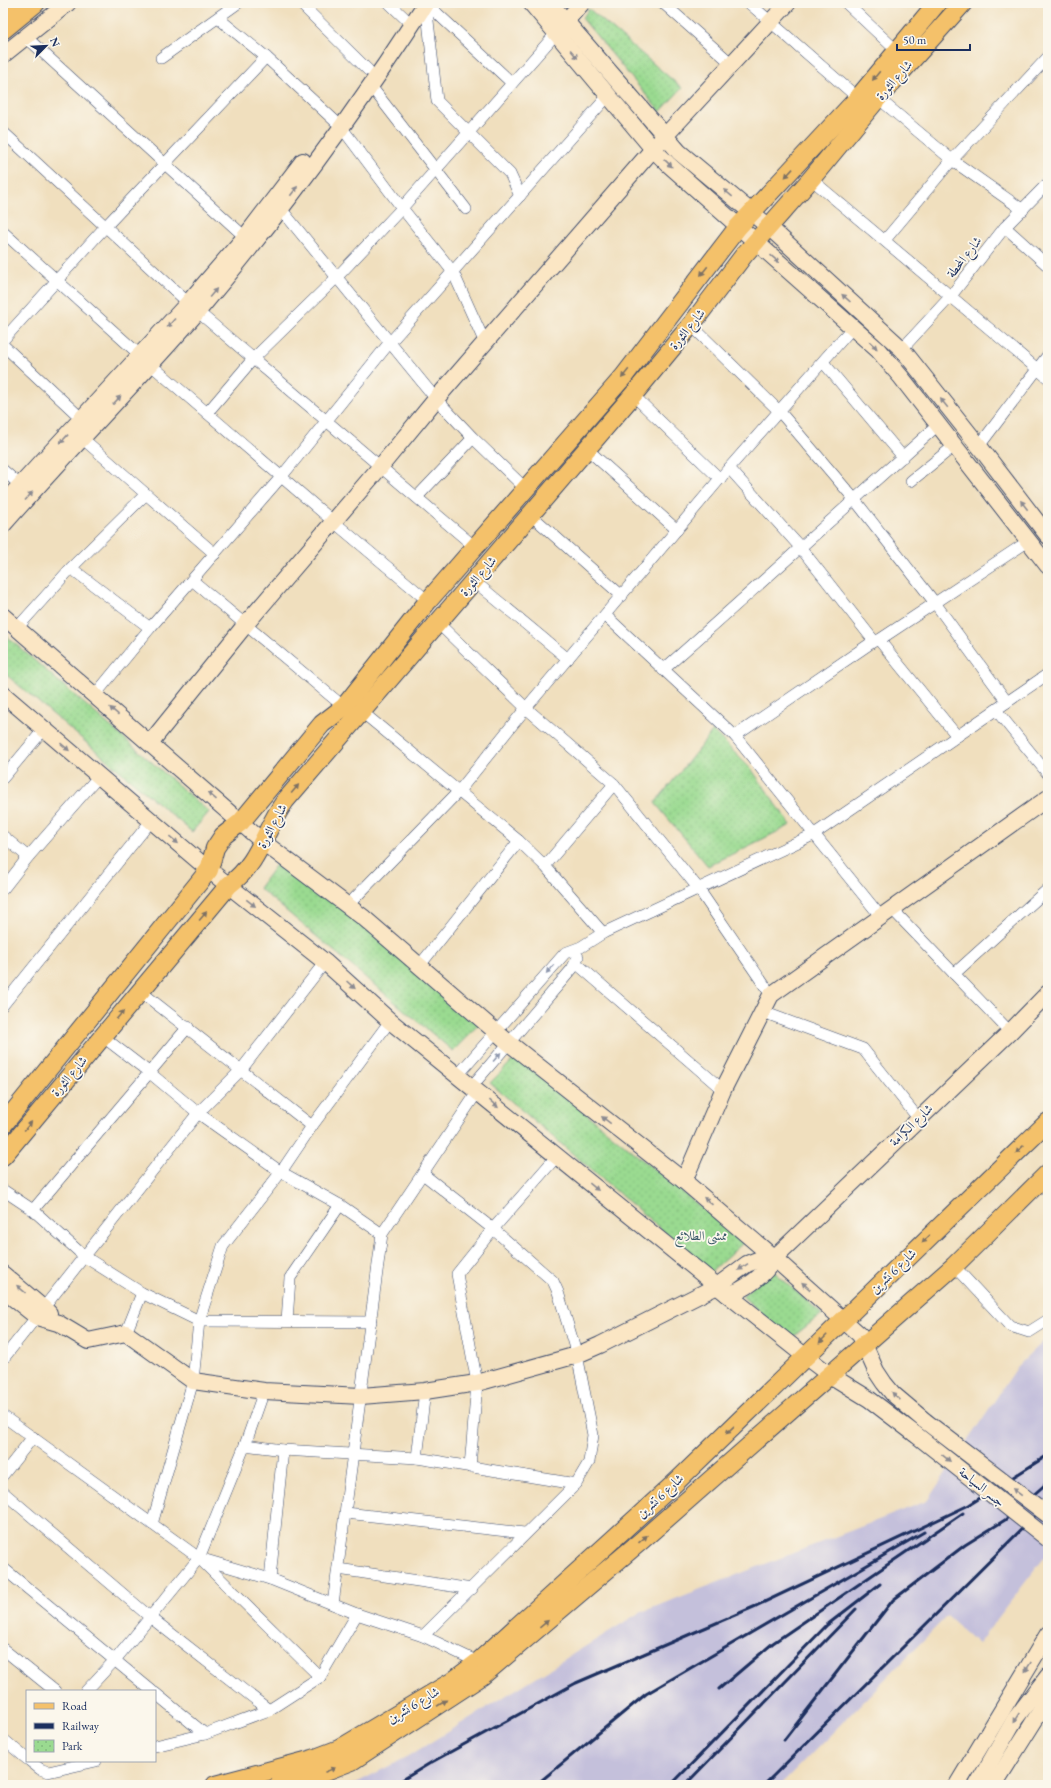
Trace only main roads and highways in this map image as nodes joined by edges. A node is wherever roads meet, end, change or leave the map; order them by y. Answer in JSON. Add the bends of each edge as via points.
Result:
{"nodes":[{"id":1,"x":14,"y":3,"type":"edge"},
{"id":2,"x":36,"y":3,"type":"edge"},
{"id":3,"x":936,"y":3,"type":"edge"},
{"id":4,"x":963,"y":3,"type":"edge"},
{"id":5,"x":3,"y":12,"type":"edge"},
{"id":6,"x":3,"y":30,"type":"edge"},
{"id":7,"x":1048,"y":1122,"type":"edge"},
{"id":8,"x":3,"y":1125,"type":"edge"},
{"id":9,"x":3,"y":1156,"type":"edge"},
{"id":10,"x":1048,"y":1173,"type":"edge"},
{"id":11,"x":215,"y":1785,"type":"edge"},
{"id":12,"x":279,"y":1785,"type":"edge"}],
"edges":[{"from":1,"to":5,"type":"main road"},
{"from":2,"to":6,"type":"main road"},
{"from":3,"to":8,"type":"main road","name":"شارع الثورة","one_way":true,"via":[[858,98],[738,227],[624,376],[428,601],[344,707],[322,724],[242,822],[229,830],[219,842],[212,855],[209,870]]},
{"from":9,"to":4,"type":"main road","name":"شارع الثورة","one_way":true,"via":[[229,885],[249,866],[285,801],[633,395],[755,242]]},
{"from":7,"to":11,"type":"main road","name":"شارع 6 تشرين","one_way":true,"via":[[675,1483],[478,1662],[453,1681],[338,1749],[313,1759]]},
{"from":12,"to":10,"type":"main road","name":"شارع 6 تشرين","one_way":true,"via":[[352,1761],[482,1676],[641,1541],[954,1266]]}]}
